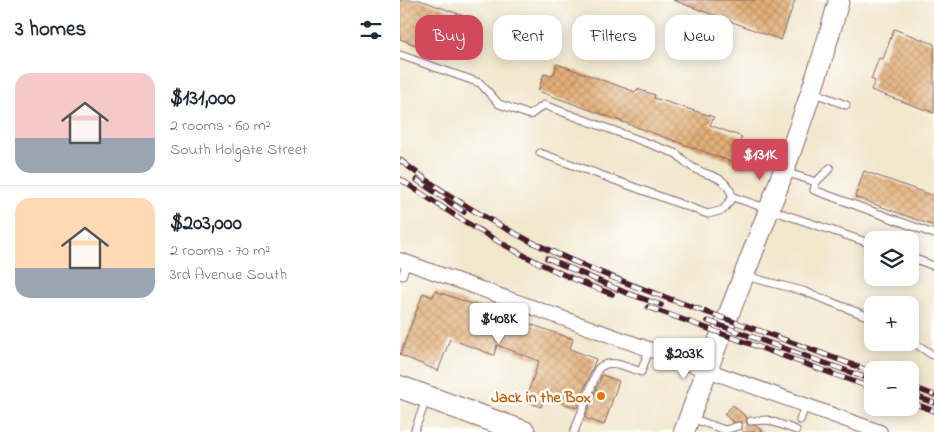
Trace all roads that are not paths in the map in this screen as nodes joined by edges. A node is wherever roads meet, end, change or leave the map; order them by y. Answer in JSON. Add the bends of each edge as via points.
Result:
{"nodes":[{"id":1,"x":839,"y":0,"type":"edge"},
{"id":2,"x":400,"y":55,"type":"edge"},
{"id":3,"x":811,"y":92,"type":"junction"},
{"id":4,"x":846,"y":105,"type":"dead end"},
{"id":5,"x":540,"y":154,"type":"dead end"},
{"id":6,"x":830,"y":168,"type":"dead end"},
{"id":7,"x":782,"y":171,"type":"junction"},
{"id":8,"x":816,"y":182,"type":"junction"},
{"id":9,"x":733,"y":197,"type":"junction"},
{"id":10,"x":768,"y":209,"type":"junction"},
{"id":11,"x":934,"y":234,"type":"edge"},
{"id":12,"x":864,"y":241,"type":"edge"},
{"id":13,"x":919,"y":260,"type":"edge"},
{"id":14,"x":403,"y":266,"type":"edge"},
{"id":15,"x":934,"y":266,"type":"edge"},
{"id":16,"x":742,"y":276,"type":"junction"},
{"id":17,"x":864,"y":315,"type":"edge"},
{"id":18,"x":919,"y":346,"type":"edge"},
{"id":19,"x":649,"y":350,"type":"junction"},
{"id":20,"x":934,"y":356,"type":"edge"},
{"id":21,"x":706,"y":371,"type":"junction"},
{"id":22,"x":400,"y":387,"type":"edge"},
{"id":23,"x":427,"y":397,"type":"junction"},
{"id":24,"x":805,"y":406,"type":"junction"},
{"id":25,"x":800,"y":420,"type":"dead end"},
{"id":26,"x":751,"y":421,"type":"dead end"},
{"id":27,"x":686,"y":425,"type":"edge"},
{"id":28,"x":738,"y":426,"type":"dead end"},
{"id":29,"x":861,"y":429,"type":"edge"},
{"id":30,"x":796,"y":430,"type":"dead end"},
{"id":31,"x":414,"y":432,"type":"edge"},
{"id":32,"x":524,"y":432,"type":"edge"},
{"id":33,"x":574,"y":432,"type":"edge"},
{"id":34,"x":880,"y":432,"type":"edge"}],
"edges":[{"from":1,"to":3,"type":"main road"},
{"from":2,"to":9,"type":"lane","via":[[480,83],[499,104],[530,115],[544,105],[677,154],[690,166],[720,178],[729,186]]},
{"from":3,"to":4,"type":"lane"},
{"from":3,"to":7,"type":"main road"},
{"from":5,"to":9,"type":"lane","via":[[708,214],[723,210]]},
{"from":6,"to":8,"type":"lane"},
{"from":7,"to":8,"type":"lane"},
{"from":7,"to":10,"type":"main road"},
{"from":8,"to":11,"type":"lane","via":[[814,190]]},
{"from":9,"to":10,"type":"lane"},
{"from":10,"to":12,"type":"lane"},
{"from":10,"to":16,"type":"main road"},
{"from":13,"to":15,"type":"lane"},
{"from":14,"to":19,"type":"street"},
{"from":16,"to":17,"type":"lane","via":[[803,291]]},
{"from":16,"to":21,"type":"main road"},
{"from":18,"to":20,"type":"lane"},
{"from":19,"to":21,"type":"street"},
{"from":19,"to":33,"type":"lane","via":[[641,372],[615,363],[601,366]]},
{"from":21,"to":24,"type":"street"},
{"from":21,"to":27,"type":"main road"},
{"from":22,"to":23,"type":"main road"},
{"from":23,"to":31,"type":"lane"},
{"from":23,"to":32,"type":"main road"},
{"from":24,"to":25,"type":"lane"},
{"from":24,"to":29,"type":"street"},
{"from":26,"to":30,"type":"lane","via":[[768,420]]},
{"from":27,"to":28,"type":"lane","via":[[725,430]]},
{"from":29,"to":34,"type":"street"}]}
